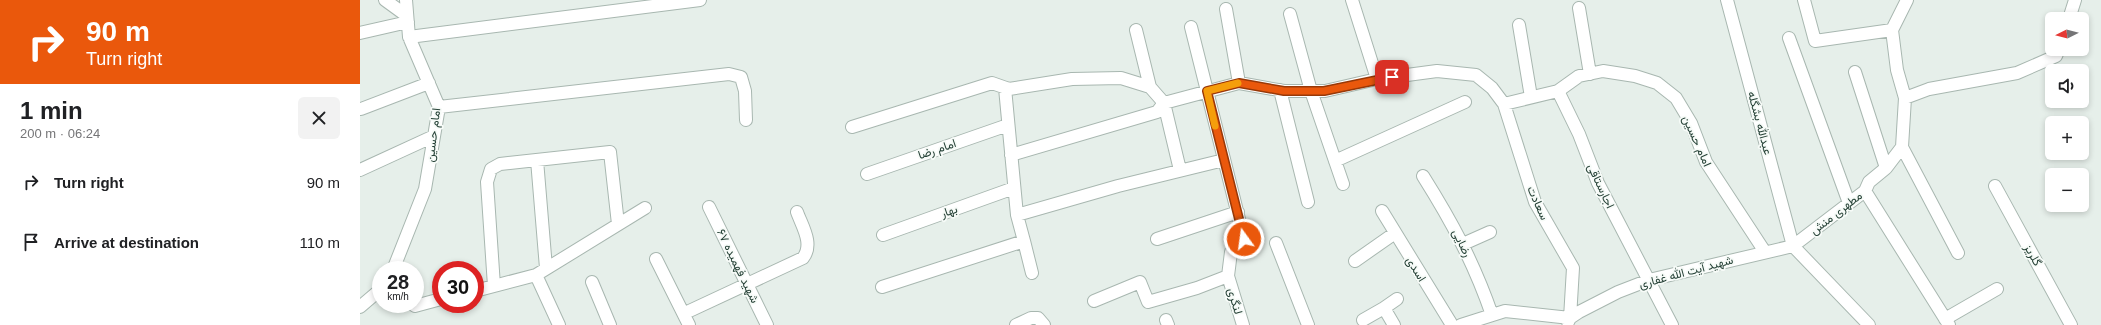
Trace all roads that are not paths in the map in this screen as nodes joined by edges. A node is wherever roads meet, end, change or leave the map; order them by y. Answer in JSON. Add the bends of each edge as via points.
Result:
{"nodes":[{"id":1,"x":384,"y":0,"type":"edge"},
{"id":2,"x":406,"y":0,"type":"edge"},
{"id":3,"x":700,"y":0,"type":"edge"},
{"id":4,"x":1352,"y":0,"type":"edge"},
{"id":5,"x":1728,"y":0,"type":"edge"},
{"id":6,"x":1804,"y":0,"type":"edge"},
{"id":7,"x":1907,"y":0,"type":"edge"},
{"id":8,"x":2075,"y":0,"type":"edge"},
{"id":9,"x":1578,"y":8,"type":"dead end"},
{"id":10,"x":1226,"y":9,"type":"dead end"},
{"id":11,"x":2071,"y":12,"type":"edge"},
{"id":12,"x":1290,"y":14,"type":"dead end"},
{"id":13,"x":407,"y":19,"type":"junction"},
{"id":14,"x":1519,"y":25,"type":"dead end"},
{"id":15,"x":1191,"y":27,"type":"dead end"},
{"id":16,"x":1136,"y":30,"type":"dead end"},
{"id":17,"x":1892,"y":30,"type":"junction"},
{"id":18,"x":360,"y":33,"type":"edge"},
{"id":19,"x":409,"y":37,"type":"junction"},
{"id":20,"x":1789,"y":38,"type":"dead end"},
{"id":21,"x":2056,"y":56,"type":"edge"},
{"id":22,"x":1855,"y":72,"type":"dead end"},
{"id":23,"x":1590,"y":74,"type":"junction"},
{"id":24,"x":1377,"y":79,"type":"junction"},
{"id":25,"x":429,"y":83,"type":"junction"},
{"id":26,"x":1239,"y":83,"type":"junction"},
{"id":27,"x":1150,"y":87,"type":"junction"},
{"id":28,"x":1005,"y":88,"type":"junction"},
{"id":29,"x":1280,"y":90,"type":"junction"},
{"id":30,"x":1207,"y":91,"type":"junction"},
{"id":31,"x":1311,"y":91,"type":"junction"},
{"id":32,"x":1558,"y":91,"type":"junction"},
{"id":33,"x":1531,"y":97,"type":"junction"},
{"id":34,"x":1905,"y":98,"type":"junction"},
{"id":35,"x":1465,"y":102,"type":"dead end"},
{"id":36,"x":1164,"y":103,"type":"junction"},
{"id":37,"x":1504,"y":104,"type":"junction"},
{"id":38,"x":439,"y":107,"type":"junction"},
{"id":39,"x":361,"y":109,"type":"dead end"},
{"id":40,"x":746,"y":120,"type":"dead end"},
{"id":41,"x":1008,"y":125,"type":"junction"},
{"id":42,"x":852,"y":128,"type":"dead end"},
{"id":43,"x":434,"y":136,"type":"junction"},
{"id":44,"x":1902,"y":147,"type":"junction"},
{"id":45,"x":1011,"y":155,"type":"junction"},
{"id":46,"x":537,"y":160,"type":"junction"},
{"id":47,"x":1224,"y":160,"type":"junction"},
{"id":48,"x":1335,"y":161,"type":"junction"},
{"id":49,"x":1886,"y":168,"type":"junction"},
{"id":50,"x":360,"y":170,"type":"edge"},
{"id":51,"x":1180,"y":170,"type":"junction"},
{"id":52,"x":866,"y":174,"type":"dead end"},
{"id":53,"x":1423,"y":176,"type":"dead end"},
{"id":54,"x":1343,"y":184,"type":"dead end"},
{"id":55,"x":1995,"y":186,"type":"dead end"},
{"id":56,"x":1014,"y":188,"type":"junction"},
{"id":57,"x":1865,"y":191,"type":"junction"},
{"id":58,"x":1308,"y":202,"type":"dead end"},
{"id":59,"x":1849,"y":203,"type":"junction"},
{"id":60,"x":709,"y":207,"type":"dead end"},
{"id":61,"x":645,"y":208,"type":"dead end"},
{"id":62,"x":1382,"y":211,"type":"dead end"},
{"id":63,"x":797,"y":212,"type":"dead end"},
{"id":64,"x":1238,"y":212,"type":"junction"},
{"id":65,"x":1017,"y":215,"type":"junction"},
{"id":66,"x":618,"y":224,"type":"junction"},
{"id":67,"x":1490,"y":232,"type":"dead end"},
{"id":68,"x":1395,"y":233,"type":"junction"},
{"id":69,"x":883,"y":234,"type":"dead end"},
{"id":70,"x":1157,"y":239,"type":"dead end"},
{"id":71,"x":1024,"y":241,"type":"junction"},
{"id":72,"x":1276,"y":243,"type":"dead end"},
{"id":73,"x":1463,"y":244,"type":"junction"},
{"id":74,"x":1793,"y":246,"type":"junction"},
{"id":75,"x":1764,"y":252,"type":"junction"},
{"id":76,"x":1958,"y":253,"type":"dead end"},
{"id":77,"x":656,"y":260,"type":"dead end"},
{"id":78,"x":397,"y":261,"type":"edge"},
{"id":79,"x":1354,"y":261,"type":"dead end"},
{"id":80,"x":546,"y":268,"type":"junction"},
{"id":81,"x":1032,"y":273,"type":"dead end"},
{"id":82,"x":536,"y":275,"type":"junction"},
{"id":83,"x":1228,"y":276,"type":"junction"},
{"id":84,"x":1649,"y":280,"type":"junction"},
{"id":85,"x":592,"y":282,"type":"dead end"},
{"id":86,"x":746,"y":283,"type":"junction"},
{"id":87,"x":494,"y":286,"type":"junction"},
{"id":88,"x":882,"y":287,"type":"dead end"},
{"id":89,"x":484,"y":288,"type":"edge"},
{"id":90,"x":1997,"y":289,"type":"dead end"},
{"id":91,"x":372,"y":297,"type":"edge"},
{"id":92,"x":1397,"y":299,"type":"dead end"},
{"id":93,"x":1094,"y":301,"type":"dead end"},
{"id":94,"x":360,"y":307,"type":"edge"},
{"id":95,"x":1384,"y":308,"type":"junction"},
{"id":96,"x":685,"y":313,"type":"junction"},
{"id":97,"x":1492,"y":315,"type":"junction"},
{"id":98,"x":1363,"y":320,"type":"dead end"},
{"id":99,"x":1947,"y":322,"type":"edge"},
{"id":100,"x":1570,"y":323,"type":"edge"},
{"id":101,"x":559,"y":325,"type":"edge"},
{"id":102,"x":610,"y":325,"type":"edge"},
{"id":103,"x":690,"y":325,"type":"edge"},
{"id":104,"x":767,"y":325,"type":"edge"},
{"id":105,"x":1016,"y":325,"type":"edge"},
{"id":106,"x":1044,"y":325,"type":"edge"},
{"id":107,"x":1243,"y":325,"type":"edge"},
{"id":108,"x":1308,"y":325,"type":"edge"},
{"id":109,"x":1394,"y":325,"type":"edge"},
{"id":110,"x":1452,"y":325,"type":"edge"},
{"id":111,"x":1461,"y":325,"type":"edge"},
{"id":112,"x":1672,"y":325,"type":"edge"},
{"id":113,"x":1869,"y":325,"type":"edge"},
{"id":114,"x":2071,"y":325,"type":"edge"}],
"edges":[{"from":1,"to":13,"type":"street"},
{"from":2,"to":13,"type":"street","name":"امام حسین"},
{"from":3,"to":19,"type":"street"},
{"from":4,"to":24,"type":"street"},
{"from":5,"to":74,"type":"street","name":"عبدالله بشگله"},
{"from":6,"to":17,"type":"street","via":[[1815,41]]},
{"from":7,"to":17,"type":"street"},
{"from":8,"to":11,"type":"street"},
{"from":9,"to":23,"type":"street"},
{"from":10,"to":26,"type":"street"},
{"from":12,"to":31,"type":"street"},
{"from":13,"to":18,"type":"street"},
{"from":13,"to":19,"type":"street","name":"امام حسین"},
{"from":14,"to":33,"type":"street"},
{"from":15,"to":30,"type":"street"},
{"from":16,"to":27,"type":"street"},
{"from":17,"to":34,"type":"street","via":[[1897,70]]},
{"from":19,"to":25,"type":"street","name":"امام حسین"},
{"from":20,"to":59,"type":"street"},
{"from":21,"to":34,"type":"street","via":[[2016,73],[1929,89]]},
{"from":22,"to":49,"type":"street"},
{"from":23,"to":32,"type":"street","name":"امام حسین","via":[[1579,76]]},
{"from":23,"to":75,"type":"street","name":"امام حسین","via":[[1603,71],[1657,82],[1676,98],[1691,122],[1706,162]]},
{"from":24,"to":31,"type":"street","name":"سعادت","via":[[1324,91]]},
{"from":24,"to":37,"type":"street","name":"سعادت","via":[[1437,71],[1476,75],[1492,88]]},
{"from":25,"to":38,"type":"street","name":"امام حسین"},
{"from":25,"to":39,"type":"street"},
{"from":26,"to":29,"type":"street","name":"سعادت"},
{"from":26,"to":30,"type":"street"},
{"from":27,"to":28,"type":"street","via":[[1121,78],[1072,79]]},
{"from":27,"to":36,"type":"street"},
{"from":28,"to":41,"type":"street"},
{"from":28,"to":42,"type":"street","via":[[992,83]]},
{"from":29,"to":31,"type":"street","name":"سعادت"},
{"from":29,"to":58,"type":"street"},
{"from":30,"to":36,"type":"street"},
{"from":30,"to":47,"type":"street"},
{"from":31,"to":48,"type":"street"},
{"from":32,"to":33,"type":"street"},
{"from":32,"to":84,"type":"street","name":"اجارستاقی","via":[[1579,134],[1598,183]]},
{"from":33,"to":37,"type":"street"},
{"from":34,"to":44,"type":"street"},
{"from":35,"to":48,"type":"street"},
{"from":36,"to":45,"type":"street","via":[[1157,112]]},
{"from":36,"to":51,"type":"street"},
{"from":37,"to":100,"type":"street","name":"سعادت","via":[[1535,202],[1573,268]]},
{"from":38,"to":40,"type":"street","via":[[729,74],[741,77],[746,90]]},
{"from":38,"to":43,"type":"street","name":"امام حسین"},
{"from":41,"to":45,"type":"street"},
{"from":41,"to":52,"type":"street","name":"امام رضا"},
{"from":43,"to":50,"type":"street"},
{"from":43,"to":78,"type":"street","name":"امام حسین","via":[[425,189]]},
{"from":44,"to":49,"type":"street","name":"مطهری منش"},
{"from":44,"to":76,"type":"street"},
{"from":45,"to":56,"type":"street"},
{"from":46,"to":66,"type":"street","via":[[610,152]]},
{"from":46,"to":80,"type":"street"},
{"from":46,"to":87,"type":"street","via":[[500,164],[491,169],[487,182]]},
{"from":47,"to":51,"type":"street"},
{"from":47,"to":64,"type":"street"},
{"from":48,"to":54,"type":"street"},
{"from":49,"to":57,"type":"street","name":"مطهری منش","via":[[1869,182]]},
{"from":51,"to":65,"type":"street"},
{"from":53,"to":73,"type":"street","name":"رضایی"},
{"from":55,"to":114,"type":"street","name":"گلریز"},
{"from":56,"to":65,"type":"street"},
{"from":56,"to":69,"type":"street","name":"بهار"},
{"from":57,"to":59,"type":"street","name":"مطهری منش"},
{"from":57,"to":99,"type":"street"},
{"from":59,"to":74,"type":"street","name":"مطهری منش"},
{"from":60,"to":86,"type":"street","name":"شهید فهمیده ۶۷"},
{"from":61,"to":66,"type":"street"},
{"from":62,"to":68,"type":"street","name":"اسدی"},
{"from":63,"to":86,"type":"street","via":[[808,244],[808,252],[803,258]]},
{"from":64,"to":70,"type":"street"},
{"from":64,"to":83,"type":"street","via":[[1244,239],[1231,252]]},
{"from":65,"to":71,"type":"street"},
{"from":66,"to":80,"type":"street"},
{"from":67,"to":73,"type":"street"},
{"from":68,"to":79,"type":"street"},
{"from":68,"to":110,"type":"street","name":"اسدی"},
{"from":71,"to":81,"type":"street"},
{"from":71,"to":88,"type":"street"},
{"from":72,"to":108,"type":"street"},
{"from":73,"to":97,"type":"street","name":"رضایی"},
{"from":74,"to":75,"type":"street","name":"شهید آیت الله غفاری"},
{"from":74,"to":113,"type":"street"},
{"from":75,"to":84,"type":"street","name":"شهید آیت الله غفاری"},
{"from":77,"to":96,"type":"street"},
{"from":80,"to":82,"type":"street"},
{"from":82,"to":87,"type":"street"},
{"from":82,"to":101,"type":"street"},
{"from":83,"to":93,"type":"street","via":[[1148,302],[1140,282]]},
{"from":83,"to":107,"type":"street","name":"لنگری"},
{"from":84,"to":100,"type":"street","name":"شهید آیت الله غفاری","via":[[1618,292]]},
{"from":84,"to":112,"type":"street","name":"اجارستاقی"},
{"from":85,"to":102,"type":"street"},
{"from":86,"to":96,"type":"street"},
{"from":86,"to":104,"type":"street","name":"شهید فهمیده ۶۷"},
{"from":87,"to":89,"type":"street"},
{"from":90,"to":99,"type":"street"},
{"from":91,"to":94,"type":"street"},
{"from":92,"to":95,"type":"street"},
{"from":95,"to":98,"type":"street"},
{"from":95,"to":109,"type":"street"},
{"from":96,"to":103,"type":"street"},
{"from":97,"to":100,"type":"street","via":[[1505,311]]},
{"from":97,"to":111,"type":"street"},
{"from":105,"to":106,"type":"street","via":[[1031,318],[1038,318]]}]}
